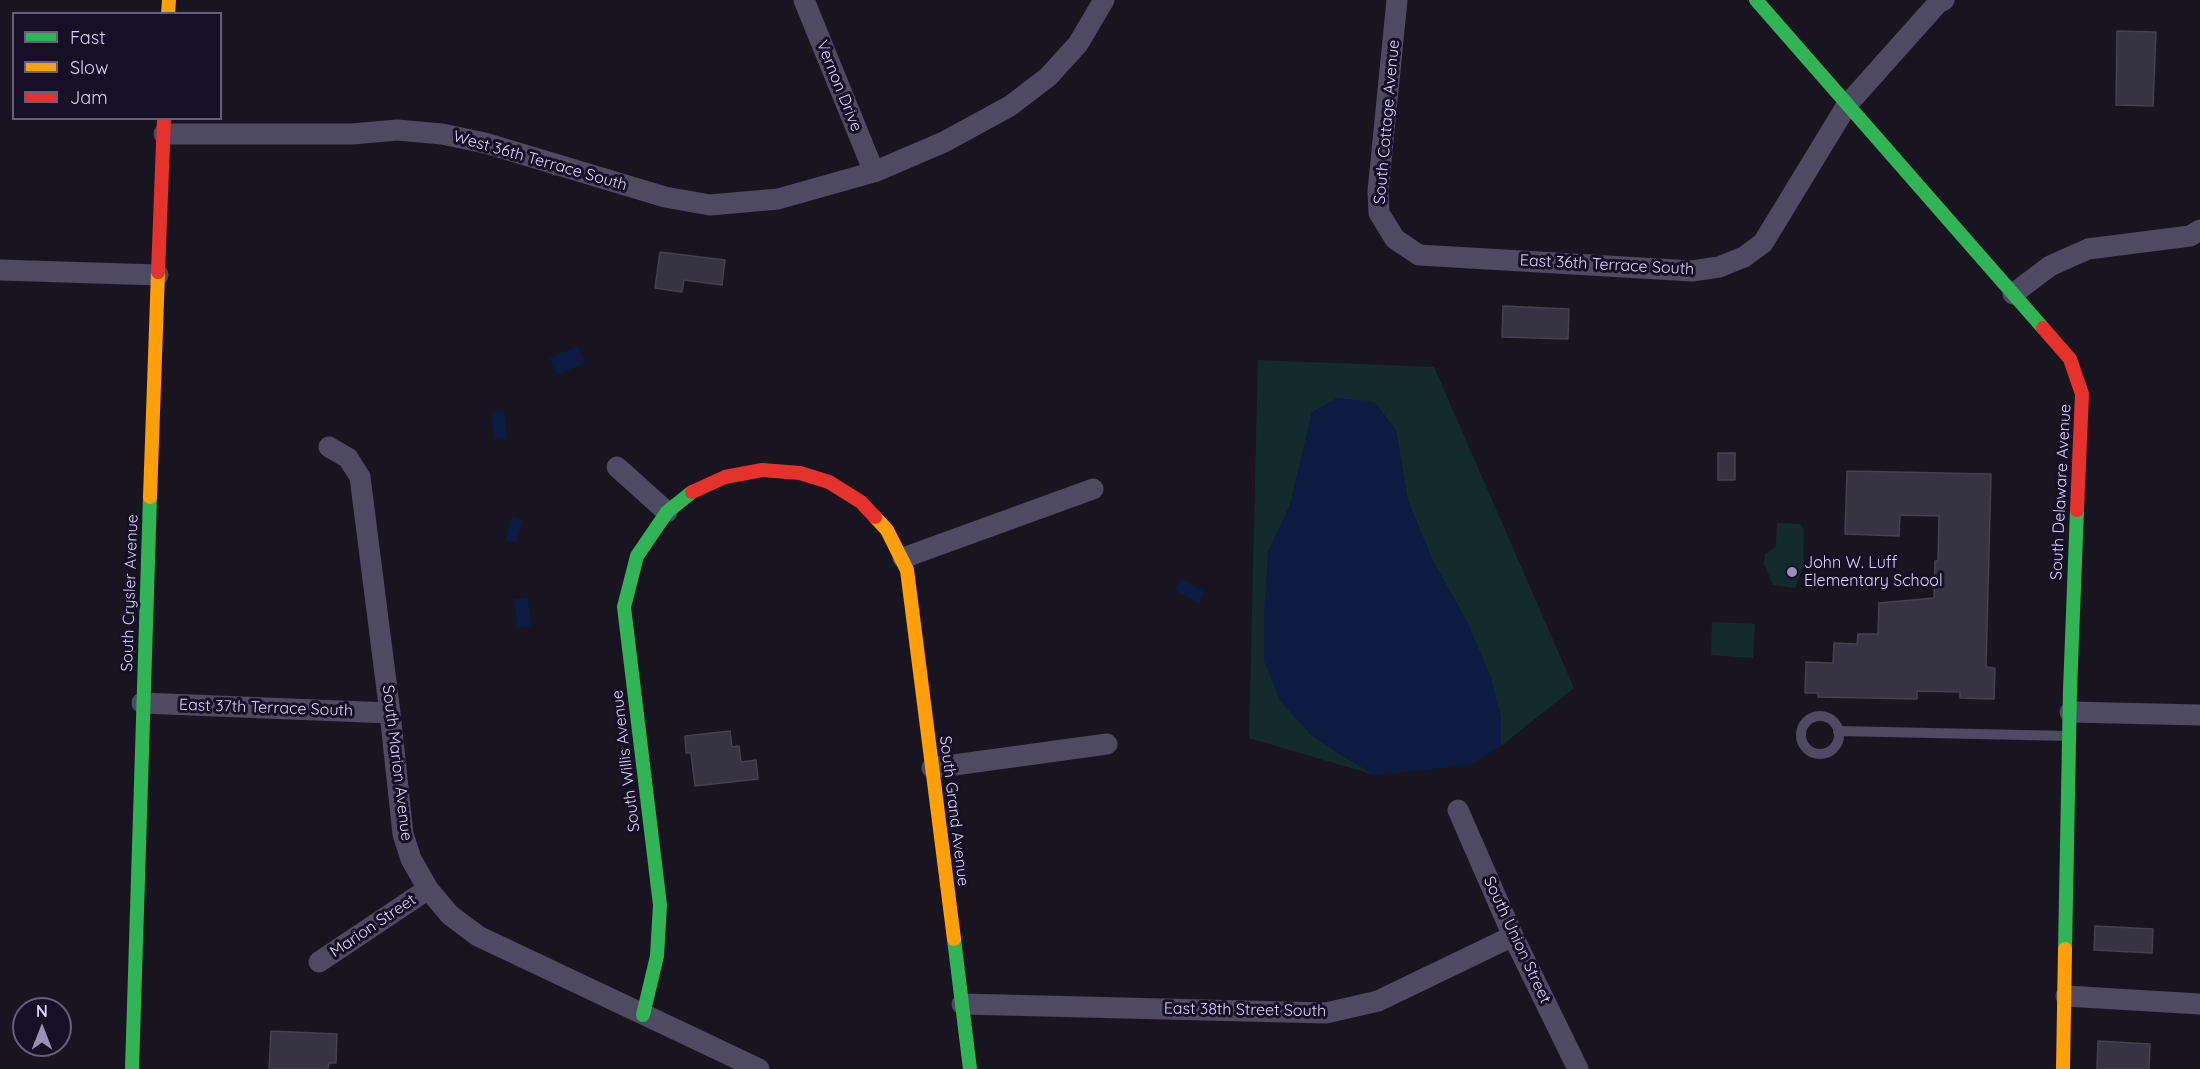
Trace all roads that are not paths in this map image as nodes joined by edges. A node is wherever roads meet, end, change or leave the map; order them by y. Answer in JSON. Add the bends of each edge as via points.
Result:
{"nodes":[{"id":1,"x":804,"y":0,"type":"edge"},
{"id":2,"x":1104,"y":0,"type":"edge"},
{"id":3,"x":1397,"y":0,"type":"edge"},
{"id":4,"x":1756,"y":0,"type":"edge"},
{"id":5,"x":1944,"y":0,"type":"edge"},
{"id":6,"x":1847,"y":105,"type":"junction"},
{"id":7,"x":164,"y":126,"type":"edge"},
{"id":8,"x":874,"y":172,"type":"junction"},
{"id":9,"x":2200,"y":230,"type":"edge"},
{"id":10,"x":1395,"y":239,"type":"joint"},
{"id":11,"x":0,"y":270,"type":"edge"},
{"id":12,"x":158,"y":275,"type":"junction"},
{"id":13,"x":2013,"y":294,"type":"junction"},
{"id":14,"x":329,"y":447,"type":"dead end"},
{"id":15,"x":617,"y":466,"type":"dead end"},
{"id":16,"x":1092,"y":489,"type":"dead end"},
{"id":17,"x":667,"y":512,"type":"junction"},
{"id":18,"x":903,"y":558,"type":"junction"},
{"id":19,"x":142,"y":703,"type":"junction"},
{"id":20,"x":2070,"y":712,"type":"junction"},
{"id":21,"x":390,"y":713,"type":"junction"},
{"id":22,"x":2200,"y":715,"type":"edge"},
{"id":23,"x":1838,"y":731,"type":"dead end"},
{"id":24,"x":2070,"y":736,"type":"junction"},
{"id":25,"x":1107,"y":744,"type":"dead end"},
{"id":26,"x":932,"y":768,"type":"junction"},
{"id":27,"x":1458,"y":810,"type":"dead end"},
{"id":28,"x":428,"y":889,"type":"junction"},
{"id":29,"x":1513,"y":936,"type":"junction"},
{"id":30,"x":319,"y":962,"type":"dead end"},
{"id":31,"x":2066,"y":996,"type":"junction"},
{"id":32,"x":962,"y":1004,"type":"junction"},
{"id":33,"x":2200,"y":1004,"type":"edge"},
{"id":34,"x":643,"y":1015,"type":"junction"},
{"id":35,"x":754,"y":1068,"type":"edge"},
{"id":36,"x":132,"y":1069,"type":"edge"},
{"id":37,"x":970,"y":1069,"type":"edge"},
{"id":38,"x":1578,"y":1069,"type":"edge"},
{"id":39,"x":2063,"y":1069,"type":"edge"}],
"edges":[{"from":1,"to":8,"type":"street","name":"Vernon Drive"},
{"from":2,"to":8,"type":"street","name":"West 36th Terrace South","via":[[1078,44],[1048,77],[1010,106],[944,142]]},
{"from":3,"to":10,"type":"street","name":"South Cottage Avenue","via":[[1378,191],[1379,213]]},
{"from":4,"to":6,"type":"street","name":"South Delaware Avenue"},
{"from":5,"to":6,"type":"street","name":"East 36th Terrace South"},
{"from":6,"to":10,"type":"street","name":"East 36th Terrace South","via":[[1763,243],[1719,267],[1692,271],[1419,255]]},
{"from":6,"to":13,"type":"street","name":"South Delaware Avenue"},
{"from":7,"to":8,"type":"street","name":"West 36th Terrace South","via":[[441,134],[485,143],[665,197],[710,205],[778,199]]},
{"from":7,"to":12,"type":"street","name":"South Crysler Avenue"},
{"from":9,"to":13,"type":"street","via":[[2190,236],[2088,249],[2050,266]]},
{"from":11,"to":12,"type":"street"},
{"from":12,"to":19,"type":"street","name":"South Crysler Avenue"},
{"from":13,"to":20,"type":"street","name":"South Delaware Avenue","via":[[2070,359],[2082,394]]},
{"from":14,"to":21,"type":"street","name":"South Marion Avenue","via":[[348,458],[360,477]]},
{"from":15,"to":17,"type":"street"},
{"from":16,"to":18,"type":"street"},
{"from":17,"to":18,"type":"street","name":"South Willis Avenue","via":[[690,493],[725,477],[762,470],[800,473],[829,482],[861,502],[887,530]]},
{"from":17,"to":34,"type":"street","name":"South Willis Avenue","via":[[637,556],[624,607],[660,904],[657,956]]},
{"from":18,"to":26,"type":"street","name":"South Grand Avenue"},
{"from":19,"to":21,"type":"street","name":"East 37th Terrace South"},
{"from":19,"to":36,"type":"street","name":"South Crysler Avenue"},
{"from":20,"to":22,"type":"street"},
{"from":20,"to":24,"type":"street","name":"South Delaware Avenue"},
{"from":21,"to":28,"type":"street","name":"South Marion Avenue","via":[[403,834],[411,859]]},
{"from":23,"to":24,"type":"lane"},
{"from":24,"to":31,"type":"street","name":"South Delaware Avenue"},
{"from":25,"to":26,"type":"street"},
{"from":26,"to":32,"type":"street","name":"South Grand Avenue"},
{"from":27,"to":29,"type":"street","name":"South Union Street"},
{"from":28,"to":30,"type":"street","name":"Marion Street"},
{"from":28,"to":34,"type":"street","name":"South Marion Avenue","via":[[450,915],[478,936]]},
{"from":29,"to":32,"type":"street","name":"East 38th Street South","via":[[1378,1001],[1326,1013]]},
{"from":29,"to":38,"type":"street","name":"South Union Street"},
{"from":31,"to":33,"type":"street"},
{"from":31,"to":39,"type":"street","name":"South Delaware Avenue"},
{"from":32,"to":37,"type":"street","name":"South Grand Avenue"},
{"from":34,"to":35,"type":"street","name":"South Marion Avenue"}]}
